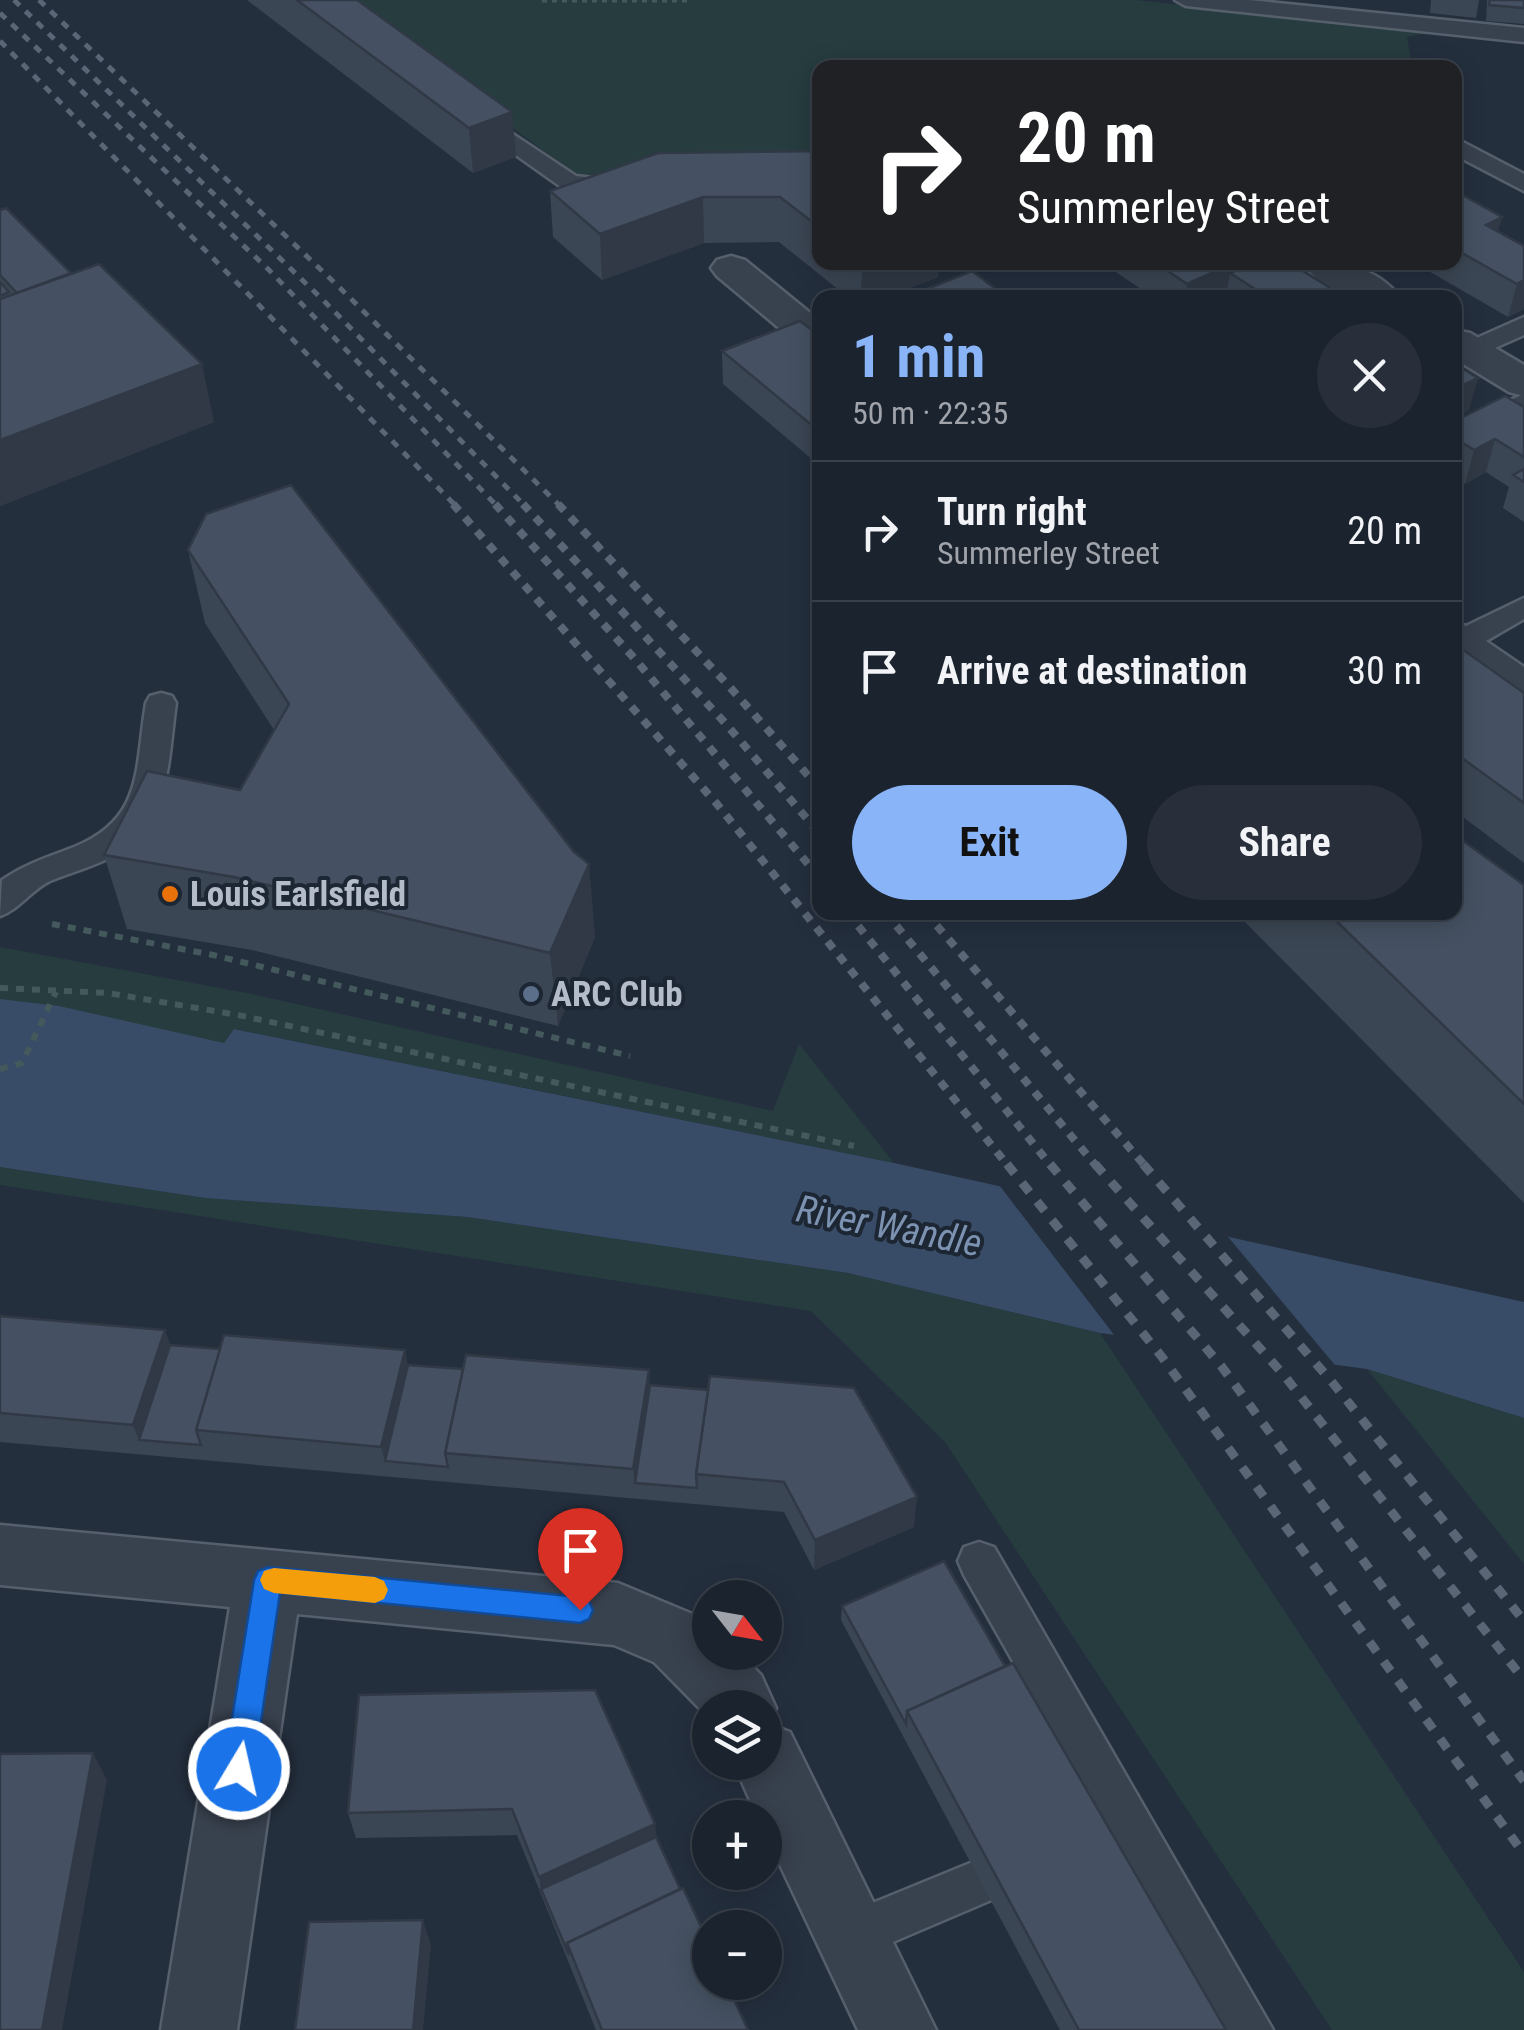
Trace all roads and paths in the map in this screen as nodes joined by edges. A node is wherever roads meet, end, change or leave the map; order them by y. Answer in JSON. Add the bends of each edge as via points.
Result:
{"nodes":[{"id":1,"x":542,"y":0,"type":"edge"},
{"id":2,"x":691,"y":0,"type":"edge"},
{"id":3,"x":1186,"y":0,"type":"edge"},
{"id":4,"x":1524,"y":34,"type":"edge"},
{"id":5,"x":462,"y":106,"type":"edge"},
{"id":6,"x":1462,"y":149,"type":"edge"},
{"id":7,"x":1524,"y":184,"type":"edge"},
{"id":8,"x":636,"y":188,"type":"edge"},
{"id":9,"x":731,"y":268,"type":"dead end"},
{"id":10,"x":1334,"y":270,"type":"edge"},
{"id":11,"x":1367,"y":290,"type":"edge"},
{"id":12,"x":1524,"y":326,"type":"edge"},
{"id":13,"x":812,"y":334,"type":"edge"},
{"id":14,"x":1462,"y":346,"type":"edge"},
{"id":15,"x":1524,"y":383,"type":"edge"},
{"id":16,"x":1524,"y":402,"type":"edge"},
{"id":17,"x":1462,"y":432,"type":"edge"},
{"id":18,"x":1524,"y":607,"type":"edge"},
{"id":19,"x":1462,"y":635,"type":"edge"},
{"id":20,"x":1462,"y":637,"type":"edge"},
{"id":21,"x":1524,"y":682,"type":"edge"},
{"id":22,"x":161,"y":704,"type":"dead end"},
{"id":23,"x":0,"y":904,"type":"edge"},
{"id":24,"x":39,"y":922,"type":"dead end"},
{"id":25,"x":0,"y":988,"type":"edge"},
{"id":26,"x":56,"y":994,"type":"junction"},
{"id":27,"x":630,"y":1056,"type":"dead end"},
{"id":28,"x":0,"y":1069,"type":"edge"},
{"id":29,"x":854,"y":1146,"type":"dead end"},
{"id":30,"x":0,"y":1555,"type":"edge"},
{"id":31,"x":979,"y":1561,"type":"dead end"},
{"id":32,"x":268,"y":1580,"type":"junction"},
{"id":33,"x":728,"y":1690,"type":"edge"},
{"id":34,"x":777,"y":1780,"type":"edge"},
{"id":35,"x":980,"y":1882,"type":"edge"},
{"id":36,"x":853,"y":1935,"type":"junction"},
{"id":37,"x":198,"y":2030,"type":"edge"},
{"id":38,"x":898,"y":2030,"type":"edge"},
{"id":39,"x":1249,"y":2030,"type":"edge"}],
"edges":[{"from":1,"to":2,"type":"path"},
{"from":3,"to":4,"type":"lane"},
{"from":5,"to":8,"type":"lane","via":[[570,182]]},
{"from":6,"to":7,"type":"lane"},
{"from":9,"to":13,"type":"street"},
{"from":10,"to":11,"type":"street"},
{"from":12,"to":14,"type":"lane"},
{"from":14,"to":15,"type":"street"},
{"from":16,"to":17,"type":"lane"},
{"from":18,"to":19,"type":"lane"},
{"from":20,"to":21,"type":"lane"},
{"from":22,"to":23,"type":"lane","via":[[142,814],[111,846],[29,874]]},
{"from":24,"to":27,"type":"path","via":[[213,955]]},
{"from":25,"to":26,"type":"path"},
{"from":26,"to":28,"type":"path","via":[[22,1063]]},
{"from":26,"to":29,"type":"path","via":[[108,993],[238,1015]]},
{"from":30,"to":32,"type":"street"},
{"from":31,"to":39,"type":"lane","via":[[1105,1822]]},
{"from":32,"to":33,"type":"street","via":[[618,1614],[678,1640]]},
{"from":32,"to":37,"type":"street"},
{"from":34,"to":36,"type":"street"},
{"from":35,"to":36,"type":"lane"},
{"from":36,"to":38,"type":"street"}]}
